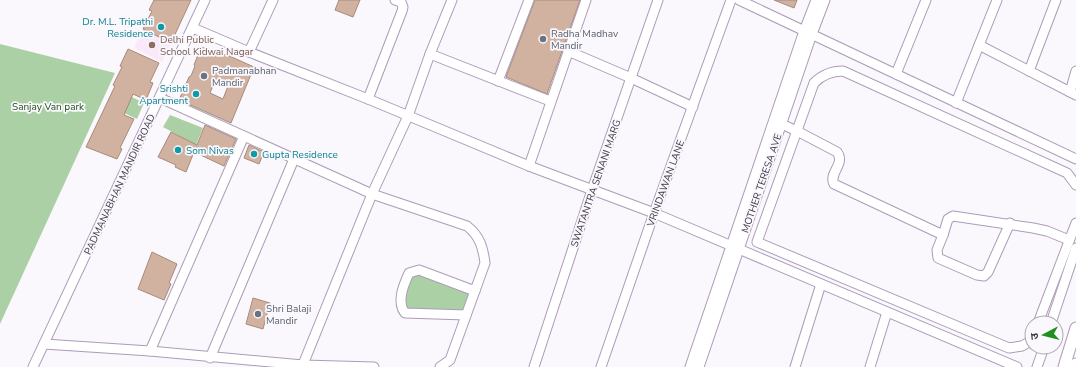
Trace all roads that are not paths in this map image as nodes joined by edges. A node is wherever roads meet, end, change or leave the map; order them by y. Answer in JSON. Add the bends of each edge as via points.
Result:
{"nodes":[{"id":1,"x":206,"y":0,"type":"edge"},
{"id":2,"x":273,"y":0,"type":"edge"},
{"id":3,"x":395,"y":0,"type":"edge"},
{"id":4,"x":452,"y":0,"type":"edge"},
{"id":5,"x":529,"y":0,"type":"edge"},
{"id":6,"x":586,"y":0,"type":"edge"},
{"id":7,"x":658,"y":0,"type":"edge"},
{"id":8,"x":731,"y":0,"type":"edge"},
{"id":9,"x":738,"y":0,"type":"edge"},
{"id":10,"x":816,"y":0,"type":"edge"},
{"id":11,"x":825,"y":0,"type":"edge"},
{"id":12,"x":926,"y":0,"type":"edge"},
{"id":13,"x":997,"y":0,"type":"edge"},
{"id":14,"x":1056,"y":0,"type":"edge"},
{"id":15,"x":193,"y":28,"type":"junction"},
{"id":16,"x":808,"y":32,"type":"junction"},
{"id":17,"x":979,"y":45,"type":"junction"},
{"id":18,"x":568,"y":51,"type":"junction"},
{"id":19,"x":249,"y":52,"type":"junction"},
{"id":20,"x":430,"y":54,"type":"junction"},
{"id":21,"x":1029,"y":71,"type":"junction"},
{"id":22,"x":1076,"y":71,"type":"edge"},
{"id":23,"x":896,"y":74,"type":"junction"},
{"id":24,"x":631,"y":78,"type":"junction"},
{"id":25,"x":498,"y":81,"type":"junction"},
{"id":26,"x":1073,"y":94,"type":"edge"},
{"id":27,"x":160,"y":98,"type":"junction"},
{"id":28,"x":368,"y":99,"type":"junction"},
{"id":29,"x":550,"y":102,"type":"junction"},
{"id":30,"x":956,"y":103,"type":"junction"},
{"id":31,"x":693,"y":106,"type":"junction"},
{"id":32,"x":408,"y":116,"type":"junction"},
{"id":33,"x":778,"y":122,"type":"junction"},
{"id":34,"x":797,"y":131,"type":"junction"},
{"id":35,"x":244,"y":136,"type":"junction"},
{"id":36,"x":294,"y":159,"type":"junction"},
{"id":37,"x":1076,"y":160,"type":"edge"},
{"id":38,"x":529,"y":166,"type":"junction"},
{"id":39,"x":1076,"y":185,"type":"edge"},
{"id":40,"x":592,"y":190,"type":"junction"},
{"id":41,"x":372,"y":194,"type":"junction"},
{"id":42,"x":654,"y":213,"type":"junction"},
{"id":43,"x":1076,"y":222,"type":"edge"},
{"id":44,"x":1010,"y":223,"type":"junction"},
{"id":45,"x":943,"y":235,"type":"junction"},
{"id":46,"x":1069,"y":240,"type":"junction"},
{"id":47,"x":735,"y":247,"type":"junction"},
{"id":48,"x":1076,"y":248,"type":"edge"},
{"id":49,"x":821,"y":284,"type":"junction"},
{"id":50,"x":475,"y":291,"type":"junction"},
{"id":51,"x":887,"y":312,"type":"junction"},
{"id":52,"x":466,"y":315,"type":"junction"},
{"id":53,"x":1041,"y":315,"type":"edge"},
{"id":54,"x":1054,"y":315,"type":"edge"},
{"id":55,"x":1076,"y":328,"type":"edge"},
{"id":56,"x":44,"y":344,"type":"junction"},
{"id":57,"x":1024,"y":345,"type":"edge"},
{"id":58,"x":150,"y":351,"type":"junction"},
{"id":59,"x":1041,"y":355,"type":"edge"},
{"id":60,"x":210,"y":358,"type":"junction"},
{"id":61,"x":302,"y":366,"type":"edge"},
{"id":62,"x":33,"y":367,"type":"edge"},
{"id":63,"x":374,"y":367,"type":"edge"},
{"id":64,"x":440,"y":367,"type":"edge"},
{"id":65,"x":534,"y":367,"type":"edge"},
{"id":66,"x":601,"y":367,"type":"edge"},
{"id":67,"x":690,"y":367,"type":"edge"},
{"id":68,"x":699,"y":367,"type":"edge"},
{"id":69,"x":795,"y":367,"type":"edge"},
{"id":70,"x":870,"y":367,"type":"edge"},
{"id":71,"x":1017,"y":367,"type":"edge"},
{"id":72,"x":1037,"y":367,"type":"edge"},
{"id":73,"x":1064,"y":367,"type":"edge"}],
"edges":[{"from":1,"to":15,"type":"street","name":"PADMANABHAN MANDIR ROAD"},
{"from":2,"to":19,"type":"street"},
{"from":3,"to":28,"type":"street","via":[[401,2],[402,11]]},
{"from":4,"to":20,"type":"street"},
{"from":5,"to":25,"type":"street"},
{"from":6,"to":18,"type":"street"},
{"from":7,"to":24,"type":"street","name":"SWATANTRA SENANI MARG"},
{"from":8,"to":31,"type":"street","name":"VRINDAWAN LANE"},
{"from":9,"to":16,"type":"street"},
{"from":10,"to":16,"type":"street"},
{"from":11,"to":16,"type":"street"},
{"from":12,"to":23,"type":"street"},
{"from":13,"to":17,"type":"street"},
{"from":14,"to":21,"type":"street"},
{"from":15,"to":19,"type":"street"},
{"from":15,"to":27,"type":"street","name":"PADMANABHAN MANDIR ROAD"},
{"from":16,"to":23,"type":"street"},
{"from":16,"to":33,"type":"street"},
{"from":17,"to":21,"type":"street"},
{"from":17,"to":30,"type":"street"},
{"from":18,"to":24,"type":"street"},
{"from":18,"to":29,"type":"street"},
{"from":19,"to":28,"type":"street"},
{"from":20,"to":25,"type":"street"},
{"from":20,"to":32,"type":"street"},
{"from":21,"to":26,"type":"street"},
{"from":22,"to":26,"type":"street"},
{"from":23,"to":30,"type":"street"},
{"from":24,"to":31,"type":"street"},
{"from":24,"to":40,"type":"street","name":"SWATANTRA SENANI MARG"},
{"from":25,"to":29,"type":"street"},
{"from":27,"to":35,"type":"street"},
{"from":27,"to":56,"type":"street","name":"PADMANABHAN MANDIR ROAD"},
{"from":28,"to":32,"type":"street"},
{"from":29,"to":38,"type":"street"},
{"from":30,"to":37,"type":"street"},
{"from":31,"to":42,"type":"street","name":"VRINDAWAN LANE"},
{"from":32,"to":38,"type":"street"},
{"from":32,"to":41,"type":"street"},
{"from":33,"to":34,"type":"street"},
{"from":33,"to":47,"type":"street"},
{"from":34,"to":39,"type":"street","via":[[814,83],[821,76],[843,71],[1068,173]]},
{"from":34,"to":45,"type":"street","via":[[839,154],[840,161],[832,180],[834,184]]},
{"from":34,"to":57,"type":"street","via":[[757,242],[1010,348]]},
{"from":35,"to":36,"type":"street"},
{"from":35,"to":58,"type":"street"},
{"from":36,"to":41,"type":"street"},
{"from":36,"to":60,"type":"street"},
{"from":38,"to":40,"type":"street"},
{"from":40,"to":42,"type":"street"},
{"from":40,"to":65,"type":"street","name":"SWATANTRA SENANI MARG"},
{"from":41,"to":50,"type":"street","via":[[467,226],[473,231],[483,249],[485,263]]},
{"from":41,"to":61,"type":"street"},
{"from":42,"to":47,"type":"street"},
{"from":42,"to":66,"type":"street","name":"VRINDAWAN LANE"},
{"from":43,"to":46,"type":"street"},
{"from":44,"to":45,"type":"street","via":[[953,216],[948,219]]},
{"from":44,"to":45,"type":"street","via":[[984,276],[938,258],[936,250]]},
{"from":44,"to":46,"type":"street","via":[[1047,231]]},
{"from":46,"to":53,"type":"street"},
{"from":47,"to":49,"type":"street"},
{"from":47,"to":67,"type":"street"},
{"from":47,"to":68,"type":"street"},
{"from":48,"to":54,"type":"street"},
{"from":49,"to":51,"type":"street"},
{"from":49,"to":69,"type":"street"},
{"from":50,"to":52,"type":"street"},
{"from":50,"to":52,"type":"street","via":[[419,270],[409,273],[404,284],[401,306],[405,313]]},
{"from":51,"to":70,"type":"street"},
{"from":51,"to":71,"type":"street"},
{"from":52,"to":64,"type":"street","via":[[450,360]]},
{"from":55,"to":73,"type":"main road"},
{"from":56,"to":58,"type":"street"},
{"from":56,"to":62,"type":"street","name":"PADMANABHAN MANDIR ROAD"},
{"from":58,"to":60,"type":"street"},
{"from":59,"to":72,"type":"street"},
{"from":60,"to":61,"type":"street"},
{"from":61,"to":63,"type":"street"}]}
